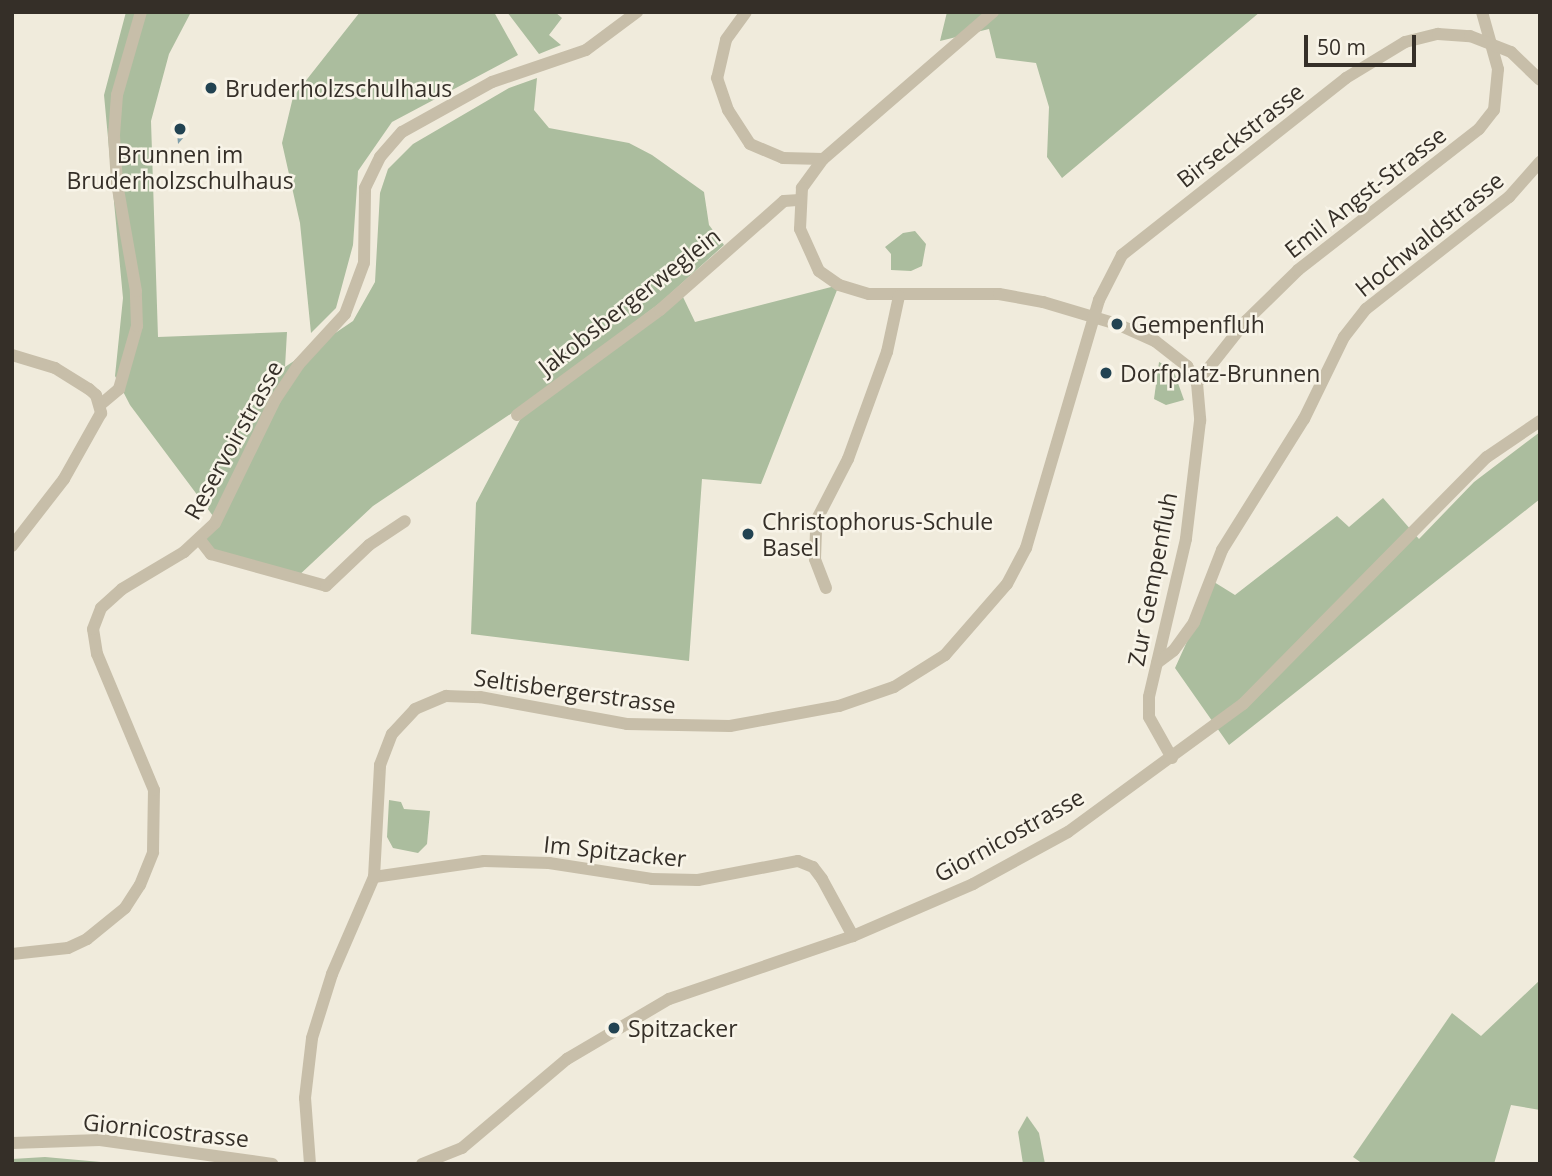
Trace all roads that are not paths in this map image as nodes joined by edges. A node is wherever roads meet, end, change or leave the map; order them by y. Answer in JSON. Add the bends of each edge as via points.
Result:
{"nodes":[{"id":1,"x":141,"y":12,"type":"edge"},
{"id":2,"x":636,"y":12,"type":"edge"},
{"id":3,"x":746,"y":12,"type":"edge"},
{"id":4,"x":993,"y":12,"type":"edge"},
{"id":5,"x":1482,"y":12,"type":"edge"},
{"id":6,"x":1492,"y":43,"type":"junction"},
{"id":7,"x":1540,"y":80,"type":"edge"},
{"id":8,"x":823,"y":159,"type":"junction"},
{"id":9,"x":1540,"y":162,"type":"edge"},
{"id":10,"x":800,"y":200,"type":"junction"},
{"id":11,"x":899,"y":296,"type":"junction"},
{"id":12,"x":1094,"y":316,"type":"junction"},
{"id":13,"x":12,"y":355,"type":"edge"},
{"id":14,"x":1197,"y":383,"type":"junction"},
{"id":15,"x":100,"y":405,"type":"junction"},
{"id":16,"x":517,"y":415,"type":"dead end"},
{"id":17,"x":1540,"y":421,"type":"edge"},
{"id":18,"x":405,"y":521,"type":"dead end"},
{"id":19,"x":200,"y":540,"type":"junction"},
{"id":20,"x":12,"y":546,"type":"edge"},
{"id":21,"x":826,"y":588,"type":"dead end"},
{"id":22,"x":1157,"y":663,"type":"junction"},
{"id":23,"x":1172,"y":758,"type":"junction"},
{"id":24,"x":374,"y":877,"type":"junction"},
{"id":25,"x":853,"y":936,"type":"junction"},
{"id":26,"x":12,"y":954,"type":"edge"},
{"id":27,"x":12,"y":1143,"type":"edge"},
{"id":28,"x":272,"y":1164,"type":"edge"},
{"id":29,"x":310,"y":1164,"type":"edge"},
{"id":30,"x":422,"y":1164,"type":"edge"}],
"edges":[{"from":1,"to":15,"type":"street","via":[[117,95],[114,135],[137,326],[119,389]]},
{"from":2,"to":19,"type":"street","name":"Reservoirstrasse","via":[[586,50],[492,82],[402,132],[380,157],[365,188],[364,263],[358,290],[345,314],[299,364],[275,400],[215,523]]},
{"from":3,"to":8,"type":"street","via":[[726,40],[717,78],[728,110],[750,144],[783,158]]},
{"from":4,"to":8,"type":"street"},
{"from":5,"to":6,"type":"street","name":"Emil Angst-Strasse"},
{"from":6,"to":7,"type":"street","via":[[1511,52]]},
{"from":6,"to":12,"type":"street","name":"Birseckstrasse","via":[[1438,34],[1405,42],[1346,78],[1122,255]]},
{"from":6,"to":14,"type":"street","name":"Emil Angst-Strasse","via":[[1499,94],[1479,129],[1298,270],[1246,321]]},
{"from":8,"to":10,"type":"street","via":[[808,177]]},
{"from":9,"to":22,"type":"street","name":"Hochwaldstrasse","via":[[1509,197],[1366,309],[1344,337],[1304,419],[1222,550],[1194,622],[1174,650]]},
{"from":10,"to":11,"type":"street","via":[[800,229],[819,271],[839,285]]},
{"from":10,"to":16,"type":"street","name":"Jakobsbergerweglein","via":[[784,201],[660,310]]},
{"from":11,"to":12,"type":"street","via":[[999,294]]},
{"from":11,"to":21,"type":"street","via":[[887,352],[848,459],[816,521],[815,559]]},
{"from":12,"to":14,"type":"street","via":[[1177,354]]},
{"from":12,"to":24,"type":"street","name":"Seltisbergerstrasse","via":[[1026,548],[1000,595],[945,655],[894,687],[839,706],[730,726],[627,724],[480,697],[446,696],[415,709],[392,734],[380,765]]},
{"from":13,"to":15,"type":"street","via":[[55,368],[96,395]]},
{"from":14,"to":22,"type":"street","name":"Zur Gempenfluh","via":[[1200,421],[1186,539]]},
{"from":15,"to":20,"type":"street","via":[[100,422],[64,479]]},
{"from":17,"to":23,"type":"street","name":"Giornicostrasse","via":[[1487,457],[1243,704]]},
{"from":18,"to":19,"type":"street","via":[[369,545],[326,586],[211,554]]},
{"from":19,"to":26,"type":"street","name":"Reservoirstrasse","via":[[122,589],[101,608],[93,629],[97,654],[154,790],[153,852],[140,885],[125,908],[87,939],[68,948]]},
{"from":22,"to":23,"type":"street","name":"Zur Gempenfluh","via":[[1149,717]]},
{"from":23,"to":25,"type":"street","name":"Giornicostrasse","via":[[1068,832],[973,884]]},
{"from":24,"to":25,"type":"street","name":"Im Spitzacker","via":[[484,861],[550,863],[652,879],[698,880],[797,861],[813,867],[822,879]]},
{"from":24,"to":29,"type":"street","name":"Seltisbergerstrasse","via":[[332,974],[312,1038],[305,1098]]},
{"from":25,"to":30,"type":"street","name":"Giornicostrasse","via":[[724,976],[619,1025],[567,1059],[462,1149]]},
{"from":27,"to":28,"type":"street","name":"Giornicostrasse","via":[[100,1140]]}]}
